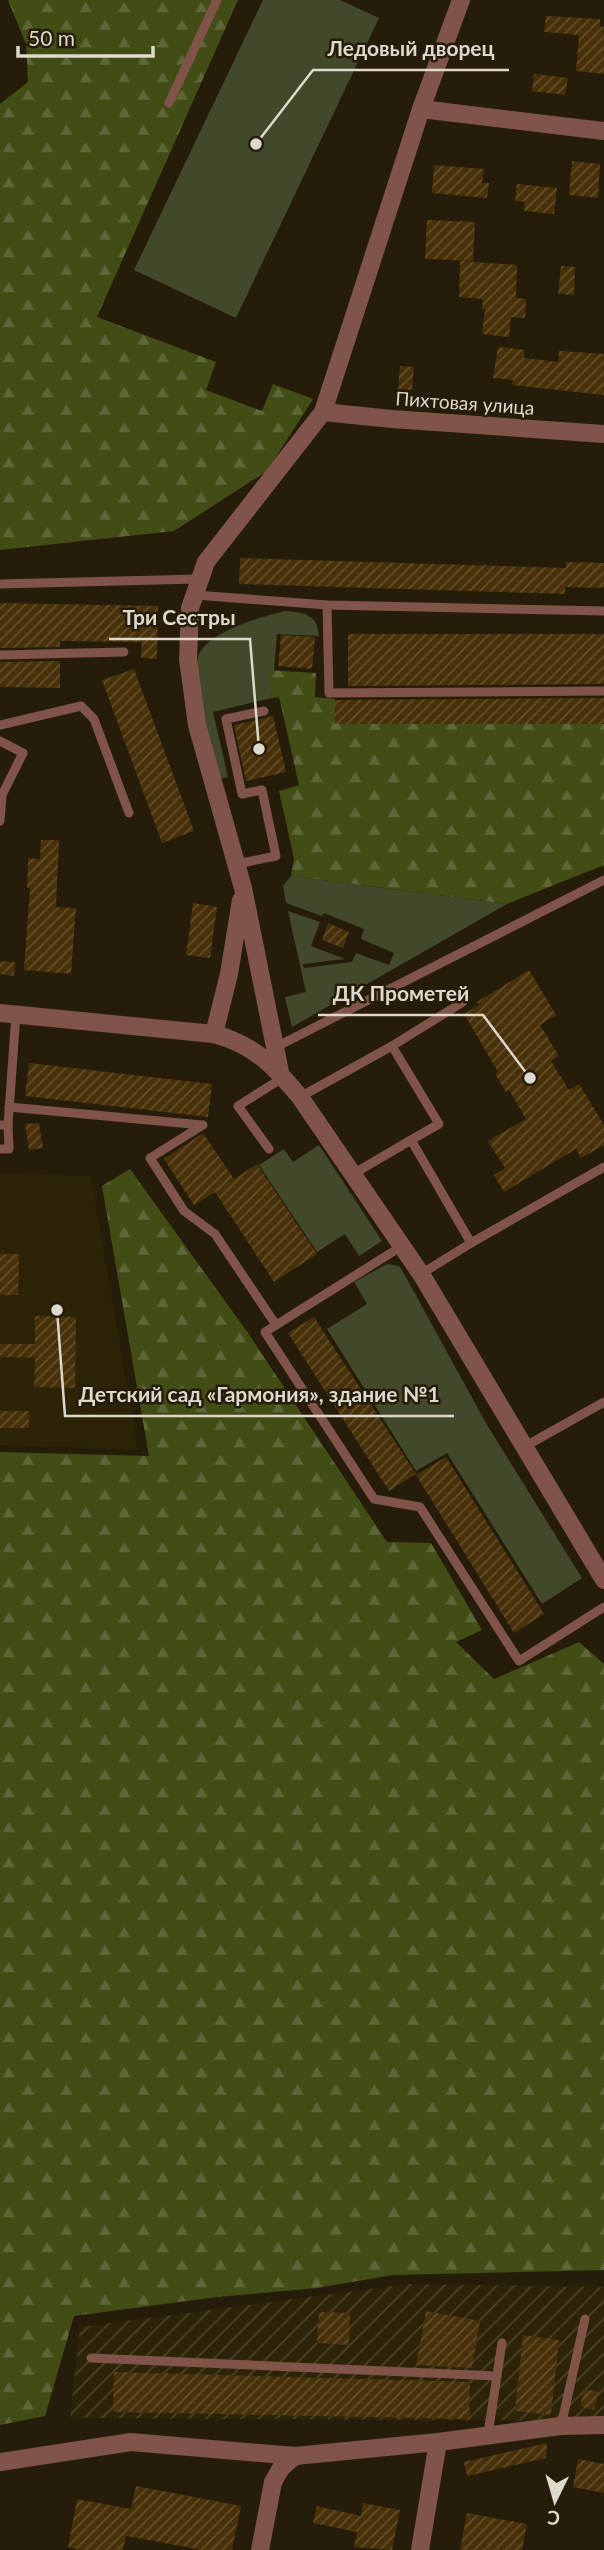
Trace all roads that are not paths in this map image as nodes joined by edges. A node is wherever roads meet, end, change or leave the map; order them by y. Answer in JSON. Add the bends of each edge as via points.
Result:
{"nodes":[{"id":1,"x":217,"y":0,"type":"edge"},
{"id":2,"x":461,"y":0,"type":"edge"},
{"id":3,"x":169,"y":103,"type":"dead end"},
{"id":4,"x":421,"y":108,"type":"junction"},
{"id":5,"x":604,"y":131,"type":"edge"},
{"id":6,"x":323,"y":412,"type":"junction"},
{"id":7,"x":604,"y":434,"type":"edge"},
{"id":8,"x":0,"y":584,"type":"edge"},
{"id":9,"x":196,"y":587,"type":"junction"},
{"id":10,"x":327,"y":605,"type":"junction"},
{"id":11,"x":604,"y":611,"type":"edge"},
{"id":12,"x":124,"y":652,"type":"dead end"},
{"id":13,"x":0,"y":654,"type":"edge"},
{"id":14,"x":604,"y":691,"type":"edge"},
{"id":15,"x":264,"y":711,"type":"dead end"},
{"id":16,"x":0,"y":725,"type":"edge"},
{"id":17,"x":0,"y":741,"type":"edge"},
{"id":18,"x":1,"y":798,"type":"edge"},
{"id":19,"x":129,"y":813,"type":"dead end"},
{"id":20,"x":0,"y":821,"type":"edge"},
{"id":21,"x":237,"y":864,"type":"junction"},
{"id":22,"x":604,"y":880,"type":"edge"},
{"id":23,"x":243,"y":888,"type":"junction"},
{"id":24,"x":463,"y":1002,"type":"dead end"},
{"id":25,"x":8,"y":1014,"type":"edge"},
{"id":26,"x":214,"y":1034,"type":"junction"},
{"id":27,"x":392,"y":1046,"type":"junction"},
{"id":28,"x":276,"y":1047,"type":"junction"},
{"id":29,"x":282,"y":1075,"type":"junction"},
{"id":30,"x":300,"y":1097,"type":"junction"},
{"id":31,"x":9,"y":1107,"type":"junction"},
{"id":32,"x":4,"y":1125,"type":"edge"},
{"id":33,"x":411,"y":1140,"type":"junction"},
{"id":34,"x":0,"y":1149,"type":"edge"},
{"id":35,"x":269,"y":1149,"type":"dead end"},
{"id":36,"x":604,"y":1167,"type":"edge"},
{"id":37,"x":353,"y":1174,"type":"junction"},
{"id":38,"x":471,"y":1243,"type":"junction"},
{"id":39,"x":402,"y":1246,"type":"junction"},
{"id":40,"x":421,"y":1274,"type":"junction"},
{"id":41,"x":276,"y":1325,"type":"junction"},
{"id":42,"x":604,"y":1402,"type":"edge"},
{"id":43,"x":524,"y":1447,"type":"junction"},
{"id":44,"x":604,"y":1580,"type":"edge"},
{"id":45,"x":604,"y":1607,"type":"edge"},
{"id":46,"x":585,"y":2319,"type":"dead end"},
{"id":47,"x":502,"y":2343,"type":"dead end"},
{"id":48,"x":91,"y":2358,"type":"dead end"},
{"id":49,"x":497,"y":2376,"type":"junction"},
{"id":50,"x":604,"y":2425,"type":"edge"},
{"id":51,"x":561,"y":2426,"type":"junction"},
{"id":52,"x":488,"y":2434,"type":"junction"},
{"id":53,"x":438,"y":2442,"type":"junction"},
{"id":54,"x":295,"y":2456,"type":"junction"},
{"id":55,"x":0,"y":2462,"type":"edge"},
{"id":56,"x":260,"y":2550,"type":"edge"},
{"id":57,"x":419,"y":2550,"type":"edge"}],
"edges":[{"from":1,"to":3,"type":"lane"},
{"from":2,"to":4,"type":"street"},
{"from":4,"to":5,"type":"street"},
{"from":4,"to":6,"type":"street"},
{"from":6,"to":7,"type":"street","name":"Пихтовая улица"},
{"from":6,"to":9,"type":"street","via":[[206,562]]},
{"from":8,"to":9,"type":"lane"},
{"from":9,"to":10,"type":"lane"},
{"from":9,"to":21,"type":"street","via":[[190,608],[188,659],[197,725]]},
{"from":10,"to":11,"type":"lane"},
{"from":10,"to":14,"type":"lane","via":[[329,693]]},
{"from":12,"to":13,"type":"lane"},
{"from":15,"to":21,"type":"lane","via":[[226,719],[242,794],[262,790],[276,856]]},
{"from":16,"to":19,"type":"lane","via":[[81,706],[94,719]]},
{"from":17,"to":18,"type":"lane","via":[[23,754]]},
{"from":18,"to":20,"type":"lane"},
{"from":21,"to":23,"type":"street"},
{"from":22,"to":28,"type":"lane"},
{"from":23,"to":26,"type":"street"},
{"from":23,"to":28,"type":"street"},
{"from":24,"to":27,"type":"lane"},
{"from":25,"to":26,"type":"street"},
{"from":25,"to":31,"type":"lane"},
{"from":26,"to":29,"type":"street","via":[[253,1048]]},
{"from":27,"to":30,"type":"lane"},
{"from":27,"to":33,"type":"lane","via":[[439,1124]]},
{"from":28,"to":29,"type":"street"},
{"from":29,"to":30,"type":"street"},
{"from":29,"to":35,"type":"lane","via":[[238,1105]]},
{"from":30,"to":37,"type":"street"},
{"from":31,"to":32,"type":"lane"},
{"from":31,"to":41,"type":"lane","via":[[203,1125],[150,1158],[184,1211],[215,1234]]},
{"from":32,"to":34,"type":"lane","via":[[9,1149]]},
{"from":33,"to":37,"type":"lane"},
{"from":33,"to":38,"type":"lane"},
{"from":36,"to":38,"type":"lane"},
{"from":37,"to":39,"type":"street"},
{"from":38,"to":40,"type":"lane"},
{"from":39,"to":40,"type":"street"},
{"from":39,"to":41,"type":"lane"},
{"from":40,"to":43,"type":"street"},
{"from":41,"to":45,"type":"lane","via":[[265,1332],[374,1499],[420,1507],[519,1661]]},
{"from":42,"to":43,"type":"lane"},
{"from":43,"to":44,"type":"street"},
{"from":46,"to":51,"type":"lane"},
{"from":47,"to":49,"type":"lane"},
{"from":48,"to":49,"type":"lane"},
{"from":49,"to":52,"type":"lane"},
{"from":50,"to":51,"type":"street"},
{"from":51,"to":52,"type":"street"},
{"from":52,"to":53,"type":"street"},
{"from":53,"to":54,"type":"street"},
{"from":53,"to":57,"type":"street"},
{"from":54,"to":55,"type":"street","via":[[131,2442]]},
{"from":54,"to":56,"type":"street","via":[[273,2482]]}]}
